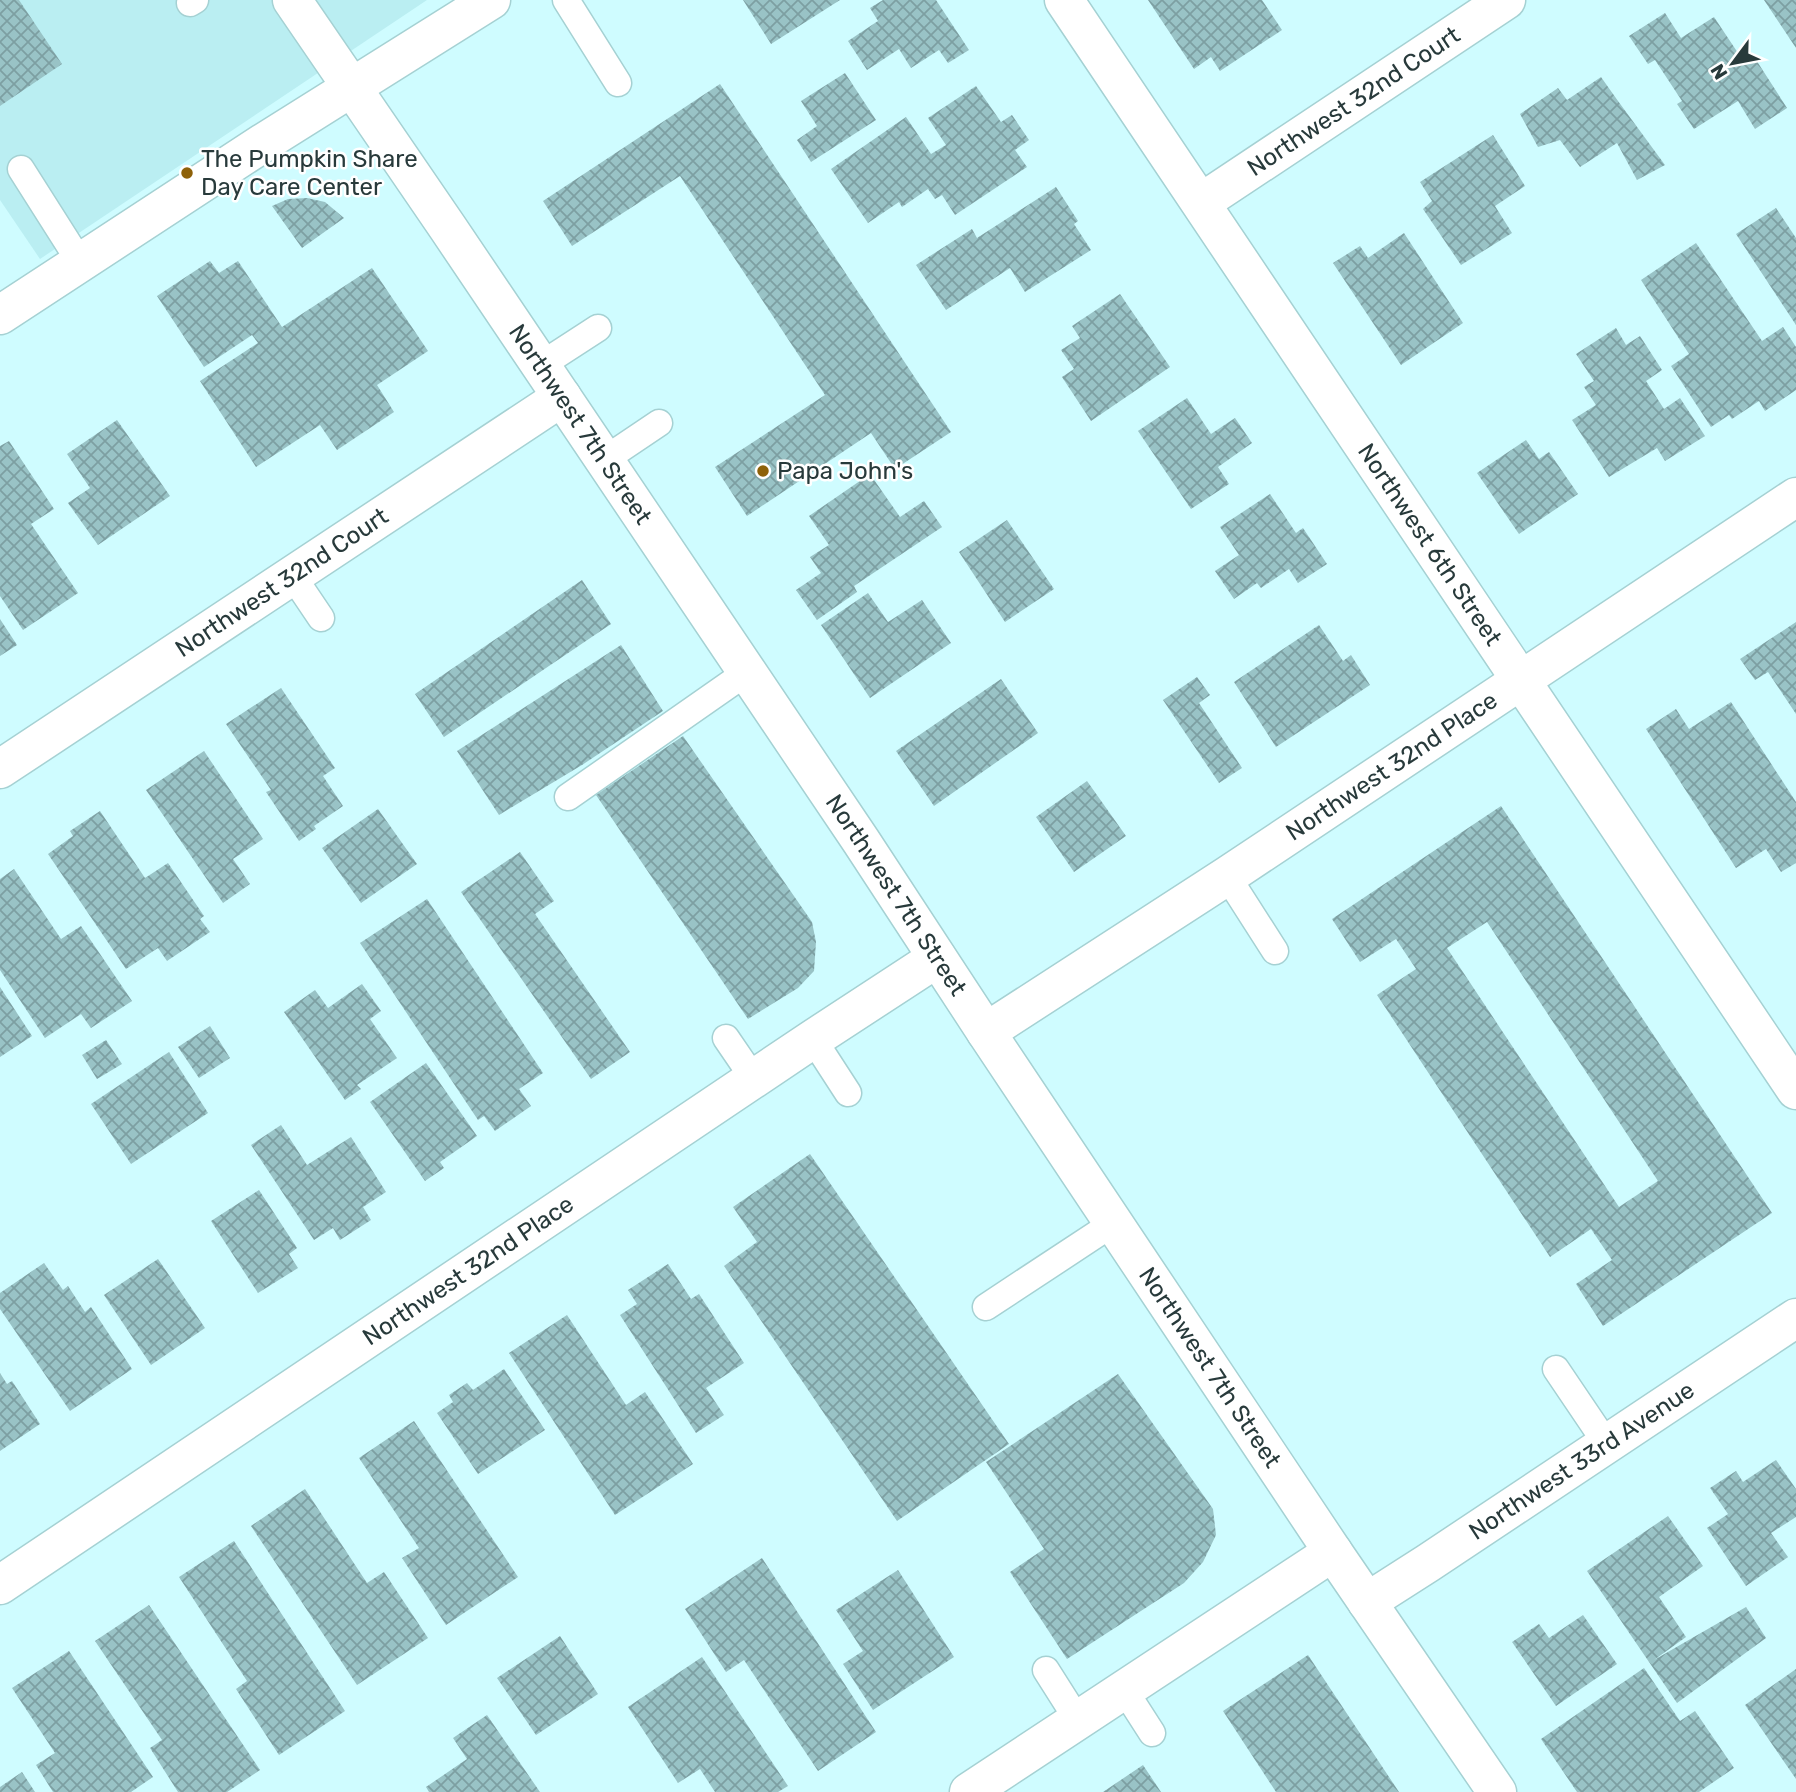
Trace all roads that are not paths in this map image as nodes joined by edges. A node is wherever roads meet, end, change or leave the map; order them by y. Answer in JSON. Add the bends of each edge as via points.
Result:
{"nodes":[{"id":1,"x":292,"y":0,"type":"edge"},
{"id":2,"x":491,"y":0,"type":"edge"},
{"id":3,"x":566,"y":0,"type":"edge"},
{"id":4,"x":1063,"y":0,"type":"edge"},
{"id":5,"x":1506,"y":0,"type":"edge"},
{"id":6,"x":618,"y":83,"type":"dead end"},
{"id":7,"x":351,"y":89,"type":"junction"},
{"id":8,"x":21,"y":169,"type":"dead end"},
{"id":9,"x":1202,"y":202,"type":"junction"},
{"id":10,"x":80,"y":262,"type":"junction"},
{"id":11,"x":0,"y":316,"type":"edge"},
{"id":12,"x":598,"y":328,"type":"dead end"},
{"id":13,"x":541,"y":365,"type":"junction"},
{"id":14,"x":562,"y":397,"type":"junction"},
{"id":15,"x":659,"y":423,"type":"dead end"},
{"id":16,"x":604,"y":460,"type":"junction"},
{"id":17,"x":1796,"y":497,"type":"edge"},
{"id":18,"x":292,"y":575,"type":"junction"},
{"id":19,"x":321,"y":618,"type":"dead end"},
{"id":20,"x":747,"y":672,"type":"junction"},
{"id":21,"x":1521,"y":680,"type":"junction"},
{"id":22,"x":0,"y":769,"type":"edge"},
{"id":23,"x":568,"y":797,"type":"dead end"},
{"id":24,"x":1227,"y":876,"type":"junction"},
{"id":25,"x":1275,"y":951,"type":"dead end"},
{"id":26,"x":937,"y":958,"type":"junction"},
{"id":27,"x":986,"y":1032,"type":"junction"},
{"id":28,"x":726,"y":1038,"type":"dead end"},
{"id":29,"x":813,"y":1039,"type":"junction"},
{"id":30,"x":754,"y":1079,"type":"junction"},
{"id":31,"x":1796,"y":1090,"type":"edge"},
{"id":32,"x":848,"y":1093,"type":"dead end"},
{"id":33,"x":1115,"y":1222,"type":"junction"},
{"id":34,"x":986,"y":1307,"type":"dead end"},
{"id":35,"x":1796,"y":1318,"type":"edge"},
{"id":36,"x":1556,"y":1369,"type":"dead end"},
{"id":37,"x":1606,"y":1444,"type":"junction"},
{"id":38,"x":1333,"y":1552,"type":"junction"},
{"id":39,"x":0,"y":1585,"type":"edge"},
{"id":40,"x":1367,"y":1602,"type":"junction"},
{"id":41,"x":1046,"y":1670,"type":"dead end"},
{"id":42,"x":1125,"y":1692,"type":"junction"},
{"id":43,"x":1079,"y":1721,"type":"junction"},
{"id":44,"x":1152,"y":1733,"type":"dead end"},
{"id":45,"x":969,"y":1792,"type":"edge"},
{"id":46,"x":1497,"y":1792,"type":"edge"}],
"edges":[{"from":1,"to":7,"type":"street","name":"Northwest 7th Street"},
{"from":2,"to":7,"type":"street"},
{"from":3,"to":6,"type":"lane"},
{"from":4,"to":9,"type":"street","name":"Northwest 6th Street"},
{"from":5,"to":9,"type":"street","name":"Northwest 32nd Court"},
{"from":7,"to":10,"type":"street"},
{"from":7,"to":13,"type":"street","name":"Northwest 7th Street"},
{"from":8,"to":10,"type":"lane"},
{"from":9,"to":21,"type":"street","name":"Northwest 6th Street"},
{"from":10,"to":11,"type":"street"},
{"from":12,"to":13,"type":"lane"},
{"from":13,"to":14,"type":"street","name":"Northwest 7th Street"},
{"from":14,"to":16,"type":"street","name":"Northwest 7th Street"},
{"from":14,"to":18,"type":"street","name":"Northwest 32nd Court"},
{"from":15,"to":16,"type":"lane"},
{"from":16,"to":20,"type":"street","name":"Northwest 7th Street"},
{"from":17,"to":21,"type":"street","name":"Northwest 32nd Place"},
{"from":18,"to":19,"type":"lane"},
{"from":18,"to":22,"type":"street","name":"Northwest 32nd Court"},
{"from":20,"to":23,"type":"lane"},
{"from":20,"to":26,"type":"street","name":"Northwest 7th Street"},
{"from":21,"to":24,"type":"street","name":"Northwest 32nd Place"},
{"from":21,"to":31,"type":"street","name":"Northwest 6th Street"},
{"from":24,"to":25,"type":"lane"},
{"from":24,"to":27,"type":"street","name":"Northwest 32nd Place"},
{"from":26,"to":27,"type":"street","name":"Northwest 7th Street"},
{"from":26,"to":29,"type":"street","name":"Northwest 32nd Place"},
{"from":27,"to":33,"type":"street","name":"Northwest 7th Street"},
{"from":28,"to":30,"type":"lane"},
{"from":29,"to":30,"type":"street","name":"Northwest 32nd Place"},
{"from":29,"to":32,"type":"lane"},
{"from":30,"to":39,"type":"street","name":"Northwest 32nd Place"},
{"from":33,"to":34,"type":"lane"},
{"from":33,"to":38,"type":"street","name":"Northwest 7th Street"},
{"from":35,"to":37,"type":"street","name":"Northwest 33rd Avenue"},
{"from":36,"to":37,"type":"lane"},
{"from":37,"to":40,"type":"street","name":"Northwest 33rd Avenue"},
{"from":38,"to":40,"type":"street","name":"Northwest 7th Street"},
{"from":38,"to":42,"type":"street"},
{"from":40,"to":46,"type":"street","name":"Northwest 7th Street"},
{"from":41,"to":43,"type":"lane"},
{"from":42,"to":43,"type":"street"},
{"from":42,"to":44,"type":"lane"},
{"from":43,"to":45,"type":"street"}]}
